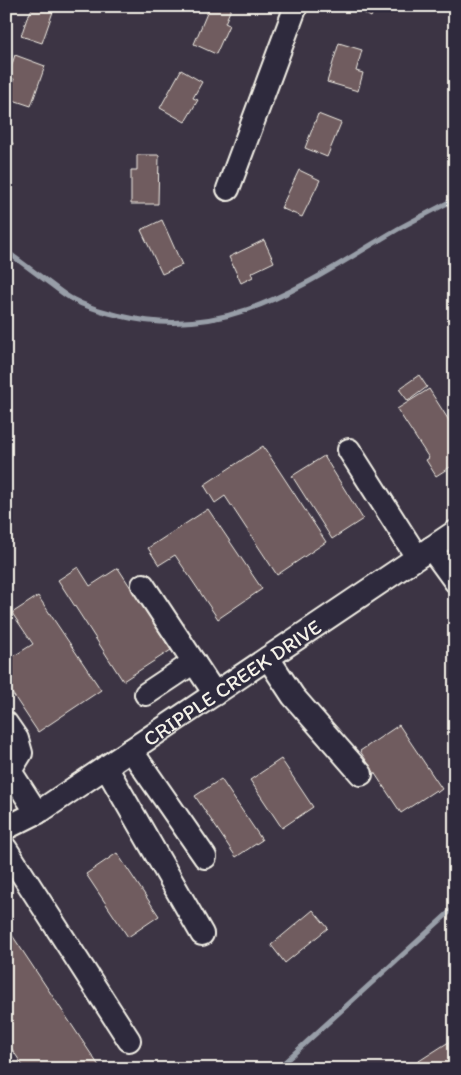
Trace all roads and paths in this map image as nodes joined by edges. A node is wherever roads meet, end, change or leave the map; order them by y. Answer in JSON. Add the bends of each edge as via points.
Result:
{"nodes":[{"id":1,"x":296,"y":6,"type":"edge"},
{"id":2,"x":228,"y":189,"type":"dead end"},
{"id":3,"x":349,"y":450,"type":"dead end"},
{"id":4,"x":455,"y":532,"type":"edge"},
{"id":5,"x":424,"y":553,"type":"junction"},
{"id":6,"x":455,"y":581,"type":"edge"},
{"id":7,"x":143,"y":585,"type":"dead end"},
{"id":8,"x":268,"y":658,"type":"junction"},
{"id":9,"x":194,"y":662,"type":"junction"},
{"id":10,"x":146,"y":694,"type":"dead end"},
{"id":11,"x":215,"y":694,"type":"junction"},
{"id":12,"x":6,"y":723,"type":"edge"},
{"id":13,"x":131,"y":750,"type":"junction"},
{"id":14,"x":106,"y":767,"type":"junction"},
{"id":15,"x":8,"y":773,"type":"edge"},
{"id":16,"x":360,"y":774,"type":"dead end"},
{"id":17,"x":37,"y":813,"type":"junction"},
{"id":18,"x":6,"y":828,"type":"edge"},
{"id":19,"x":6,"y":850,"type":"edge"},
{"id":20,"x":205,"y":858,"type":"dead end"},
{"id":21,"x":202,"y":934,"type":"dead end"},
{"id":22,"x":129,"y":1040,"type":"dead end"}],
"edges":[{"from":1,"to":2,"type":"street"},
{"from":3,"to":5,"type":"street"},
{"from":4,"to":5,"type":"street","name":"CRIPPLE CREEK DRIVE"},
{"from":5,"to":6,"type":"street"},
{"from":5,"to":8,"type":"street","name":"CRIPPLE CREEK DRIVE"},
{"from":7,"to":9,"type":"street"},
{"from":8,"to":11,"type":"street","name":"CRIPPLE CREEK DRIVE"},
{"from":8,"to":16,"type":"street","via":[[293,696]]},
{"from":9,"to":10,"type":"street"},
{"from":9,"to":11,"type":"street"},
{"from":11,"to":13,"type":"street","name":"CRIPPLE CREEK DRIVE"},
{"from":12,"to":15,"type":"street","via":[[17,739],[21,753]]},
{"from":13,"to":14,"type":"street","name":"CRIPPLE CREEK DRIVE"},
{"from":13,"to":20,"type":"street"},
{"from":14,"to":17,"type":"street","name":"CRIPPLE CREEK DRIVE"},
{"from":14,"to":21,"type":"street"},
{"from":15,"to":17,"type":"street"},
{"from":17,"to":18,"type":"street","name":"CRIPPLE CREEK DRIVE"},
{"from":19,"to":22,"type":"street"}]}
